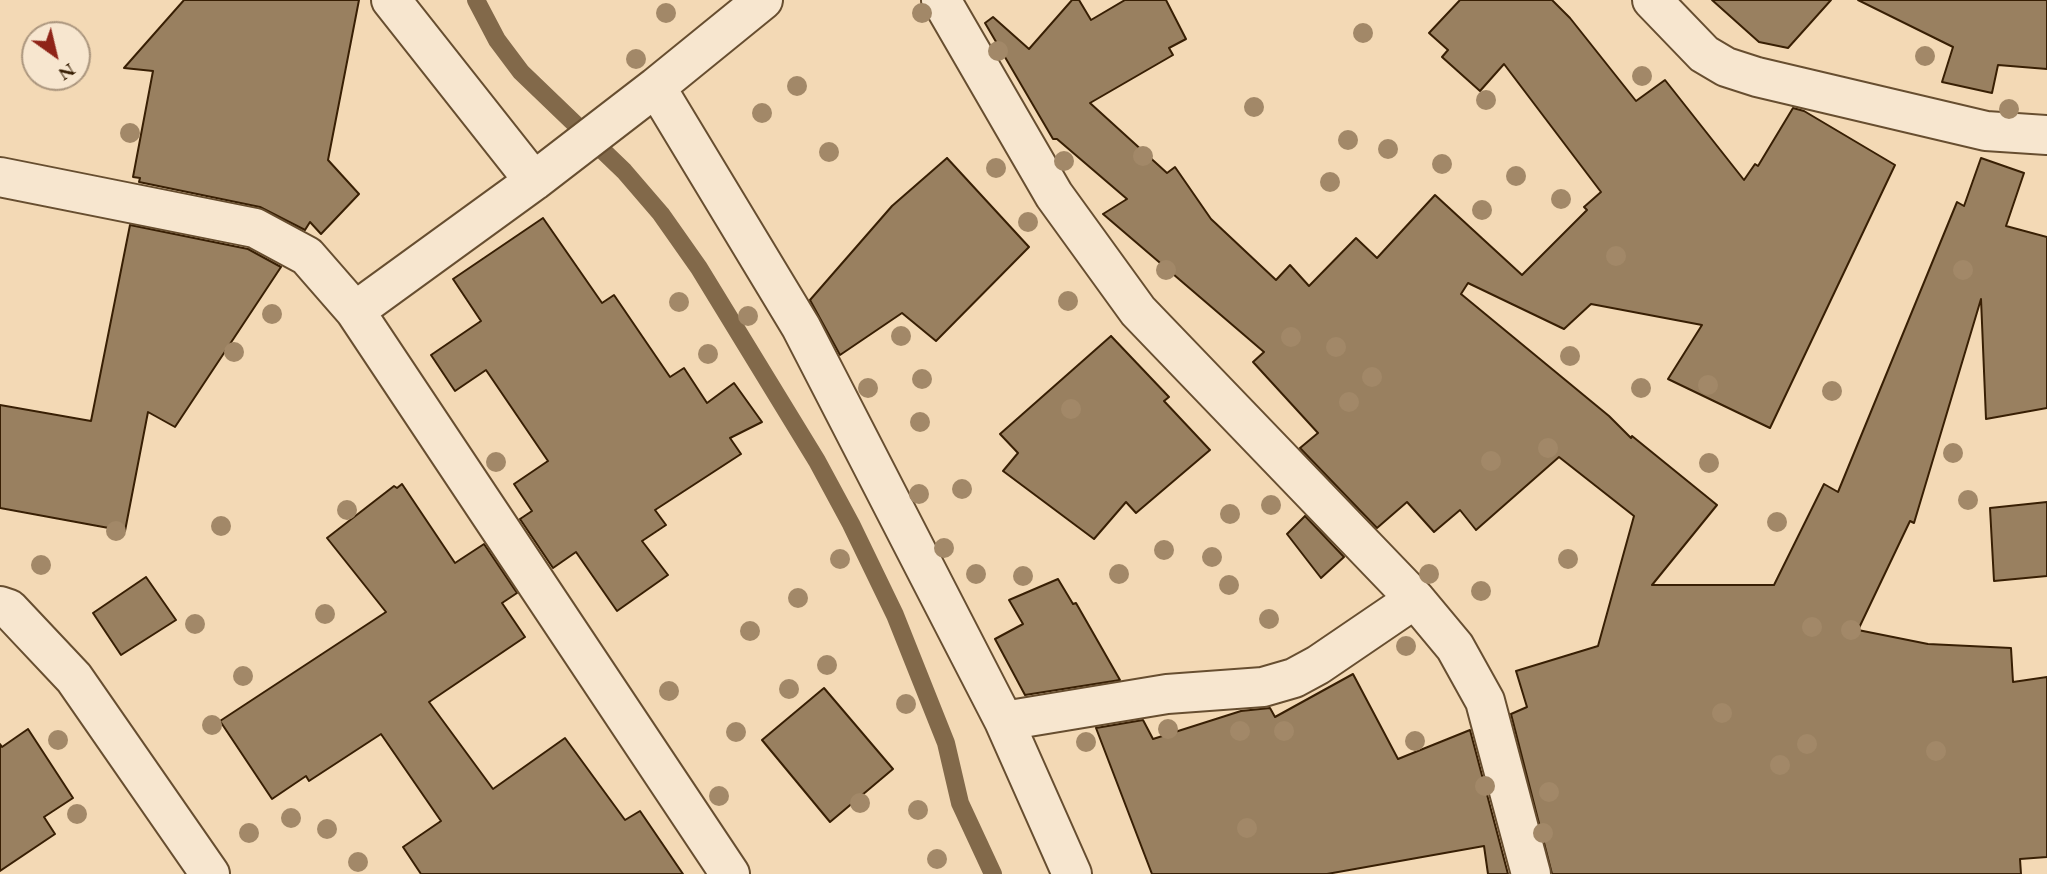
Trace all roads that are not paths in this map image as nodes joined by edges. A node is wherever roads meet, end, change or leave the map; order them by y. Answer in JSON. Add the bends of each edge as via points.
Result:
{"nodes":[{"id":1,"x":391,"y":0,"type":"edge"},
{"id":2,"x":762,"y":0,"type":"edge"},
{"id":3,"x":941,"y":0,"type":"edge"},
{"id":4,"x":1652,"y":0,"type":"edge"},
{"id":5,"x":656,"y":87,"type":"junction"},
{"id":6,"x":2047,"y":135,"type":"edge"},
{"id":7,"x":0,"y":177,"type":"edge"},
{"id":8,"x":534,"y":181,"type":"junction"},
{"id":9,"x":355,"y":311,"type":"junction"},
{"id":10,"x":1415,"y":599,"type":"junction"},
{"id":11,"x":0,"y":606,"type":"edge"},
{"id":12,"x":1004,"y":720,"type":"junction"},
{"id":13,"x":211,"y":874,"type":"edge"},
{"id":14,"x":730,"y":874,"type":"edge"},
{"id":15,"x":1072,"y":874,"type":"edge"},
{"id":16,"x":1531,"y":874,"type":"edge"}],
"edges":[{"from":1,"to":8,"type":"street"},
{"from":2,"to":5,"type":"street"},
{"from":3,"to":10,"type":"street","via":[[1054,195],[1138,311]]},
{"from":4,"to":6,"type":"street","via":[[1704,54],[1726,67],[1986,131]]},
{"from":5,"to":8,"type":"street"},
{"from":5,"to":12,"type":"street","via":[[801,327]]},
{"from":7,"to":9,"type":"street","via":[[255,228],[307,256]]},
{"from":8,"to":9,"type":"street"},
{"from":9,"to":14,"type":"street"},
{"from":10,"to":12,"type":"street","via":[[1294,678],[1263,687],[1167,694]]},
{"from":10,"to":16,"type":"street","via":[[1455,647],[1485,701]]},
{"from":11,"to":13,"type":"street","via":[[9,609],[74,678]]},
{"from":12,"to":15,"type":"street"}]}
